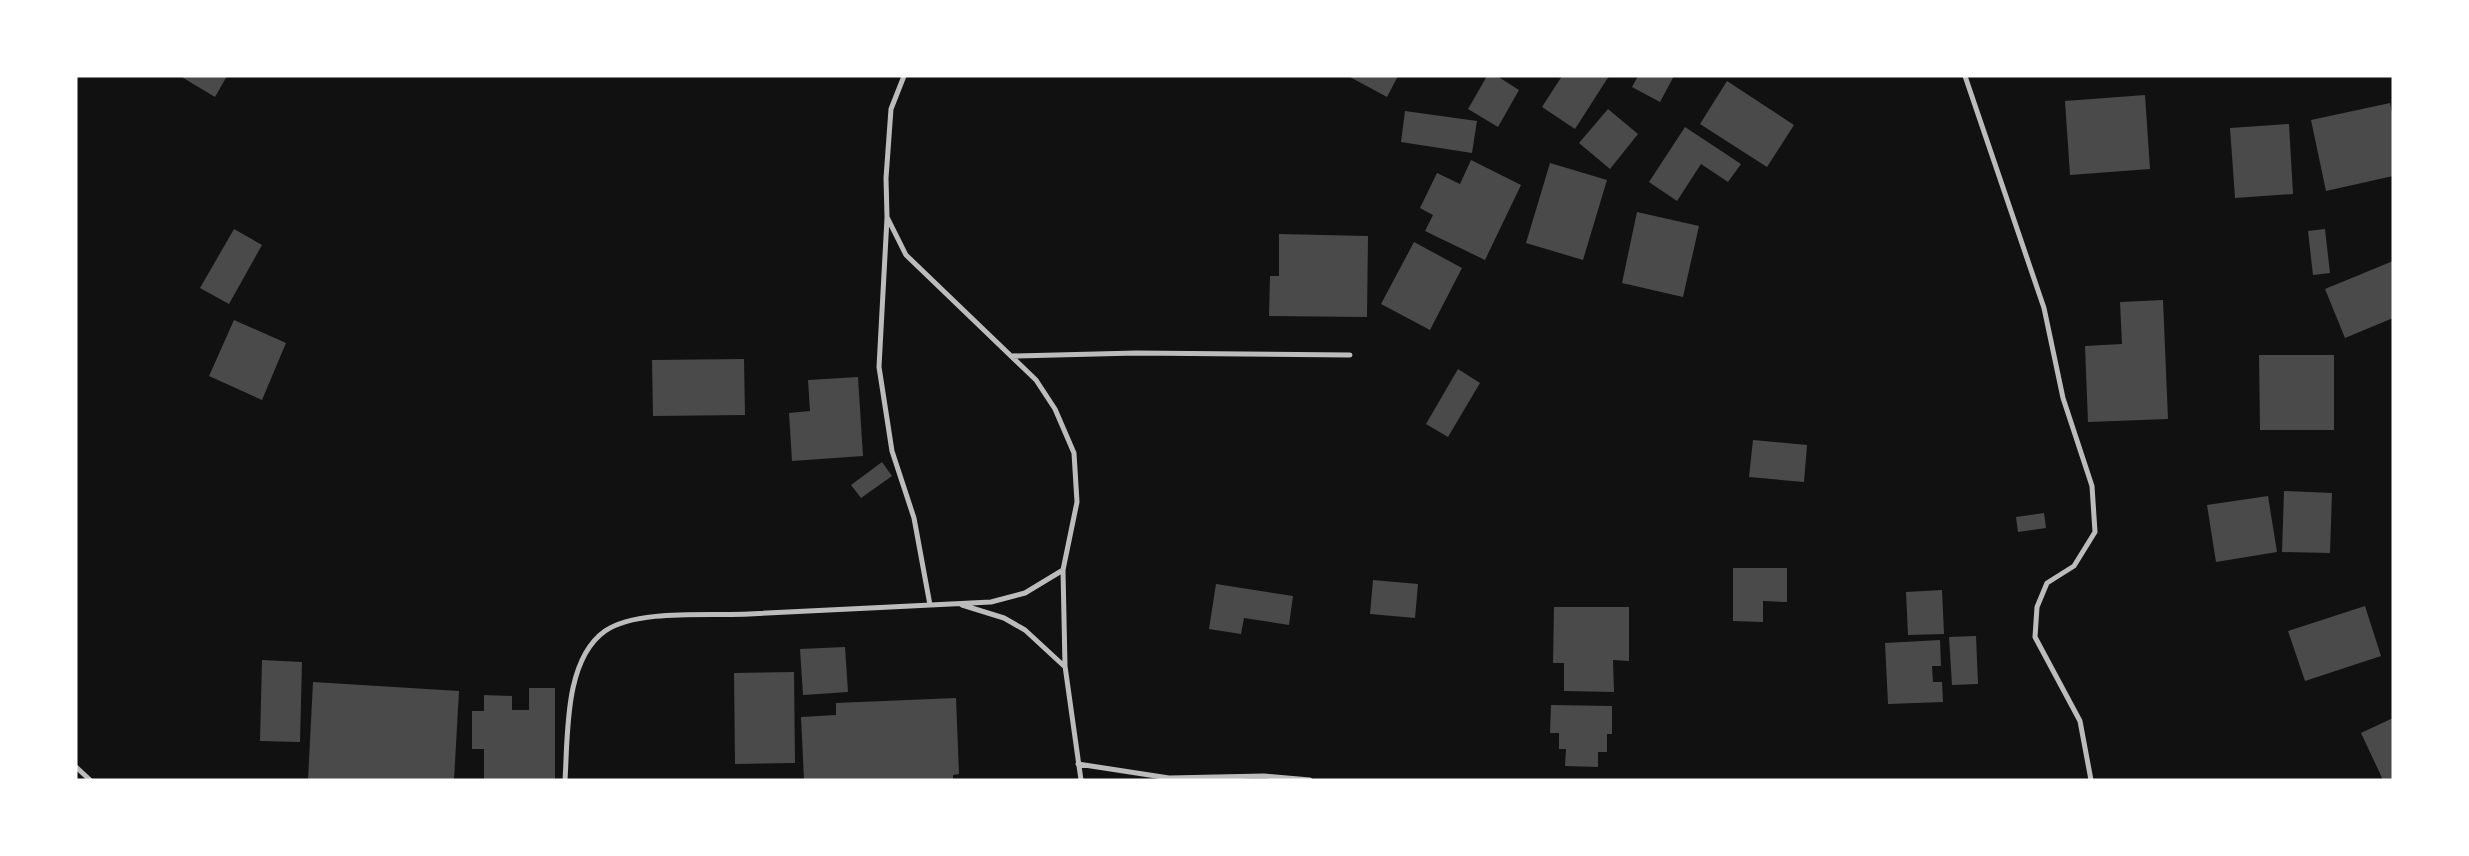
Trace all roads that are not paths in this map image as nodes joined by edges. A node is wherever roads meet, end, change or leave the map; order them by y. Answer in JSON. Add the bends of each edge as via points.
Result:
{"nodes":[{"id":1,"x":904,"y":76,"type":"edge"},
{"id":2,"x":1965,"y":76,"type":"edge"},
{"id":3,"x":887,"y":217,"type":"junction"},
{"id":4,"x":1350,"y":355,"type":"dead end"},
{"id":5,"x":1012,"y":356,"type":"junction"},
{"id":6,"x":1063,"y":570,"type":"junction"},
{"id":7,"x":957,"y":604,"type":"junction"},
{"id":8,"x":930,"y":605,"type":"junction"},
{"id":9,"x":1065,"y":666,"type":"junction"},
{"id":10,"x":1078,"y":764,"type":"junction"},
{"id":11,"x":76,"y":767,"type":"edge"},
{"id":12,"x":1184,"y":779,"type":"edge"},
{"id":13,"x":90,"y":780,"type":"edge"},
{"id":14,"x":565,"y":780,"type":"edge"},
{"id":15,"x":1081,"y":780,"type":"edge"},
{"id":16,"x":1310,"y":780,"type":"edge"},
{"id":17,"x":2091,"y":780,"type":"edge"}],
"edges":[{"from":1,"to":3,"type":"street","via":[[891,109]]},
{"from":2,"to":17,"type":"street","via":[[2044,308],[2063,398],[2092,486],[2095,532],[2074,566],[2047,583],[2037,608],[2035,637],[2080,721]]},
{"from":3,"to":5,"type":"street","via":[[906,255]]},
{"from":3,"to":8,"type":"street","via":[[879,367],[892,451],[914,518]]},
{"from":4,"to":5,"type":"street","via":[[1136,353]]},
{"from":5,"to":6,"type":"street","via":[[1036,380],[1055,409],[1074,453],[1077,502]]},
{"from":6,"to":7,"type":"street","via":[[1025,593],[991,602]]},
{"from":6,"to":9,"type":"street"},
{"from":7,"to":8,"type":"street"},
{"from":7,"to":9,"type":"street","via":[[1004,618],[1025,630]]},
{"from":8,"to":14,"type":"street","via":[[653,616],[627,621],[604,632],[588,649],[576,672],[570,706]]},
{"from":9,"to":10,"type":"street"},
{"from":10,"to":12,"type":"street"},
{"from":10,"to":15,"type":"street"},
{"from":11,"to":13,"type":"street"},
{"from":12,"to":16,"type":"street","via":[[1264,776]]}]}
